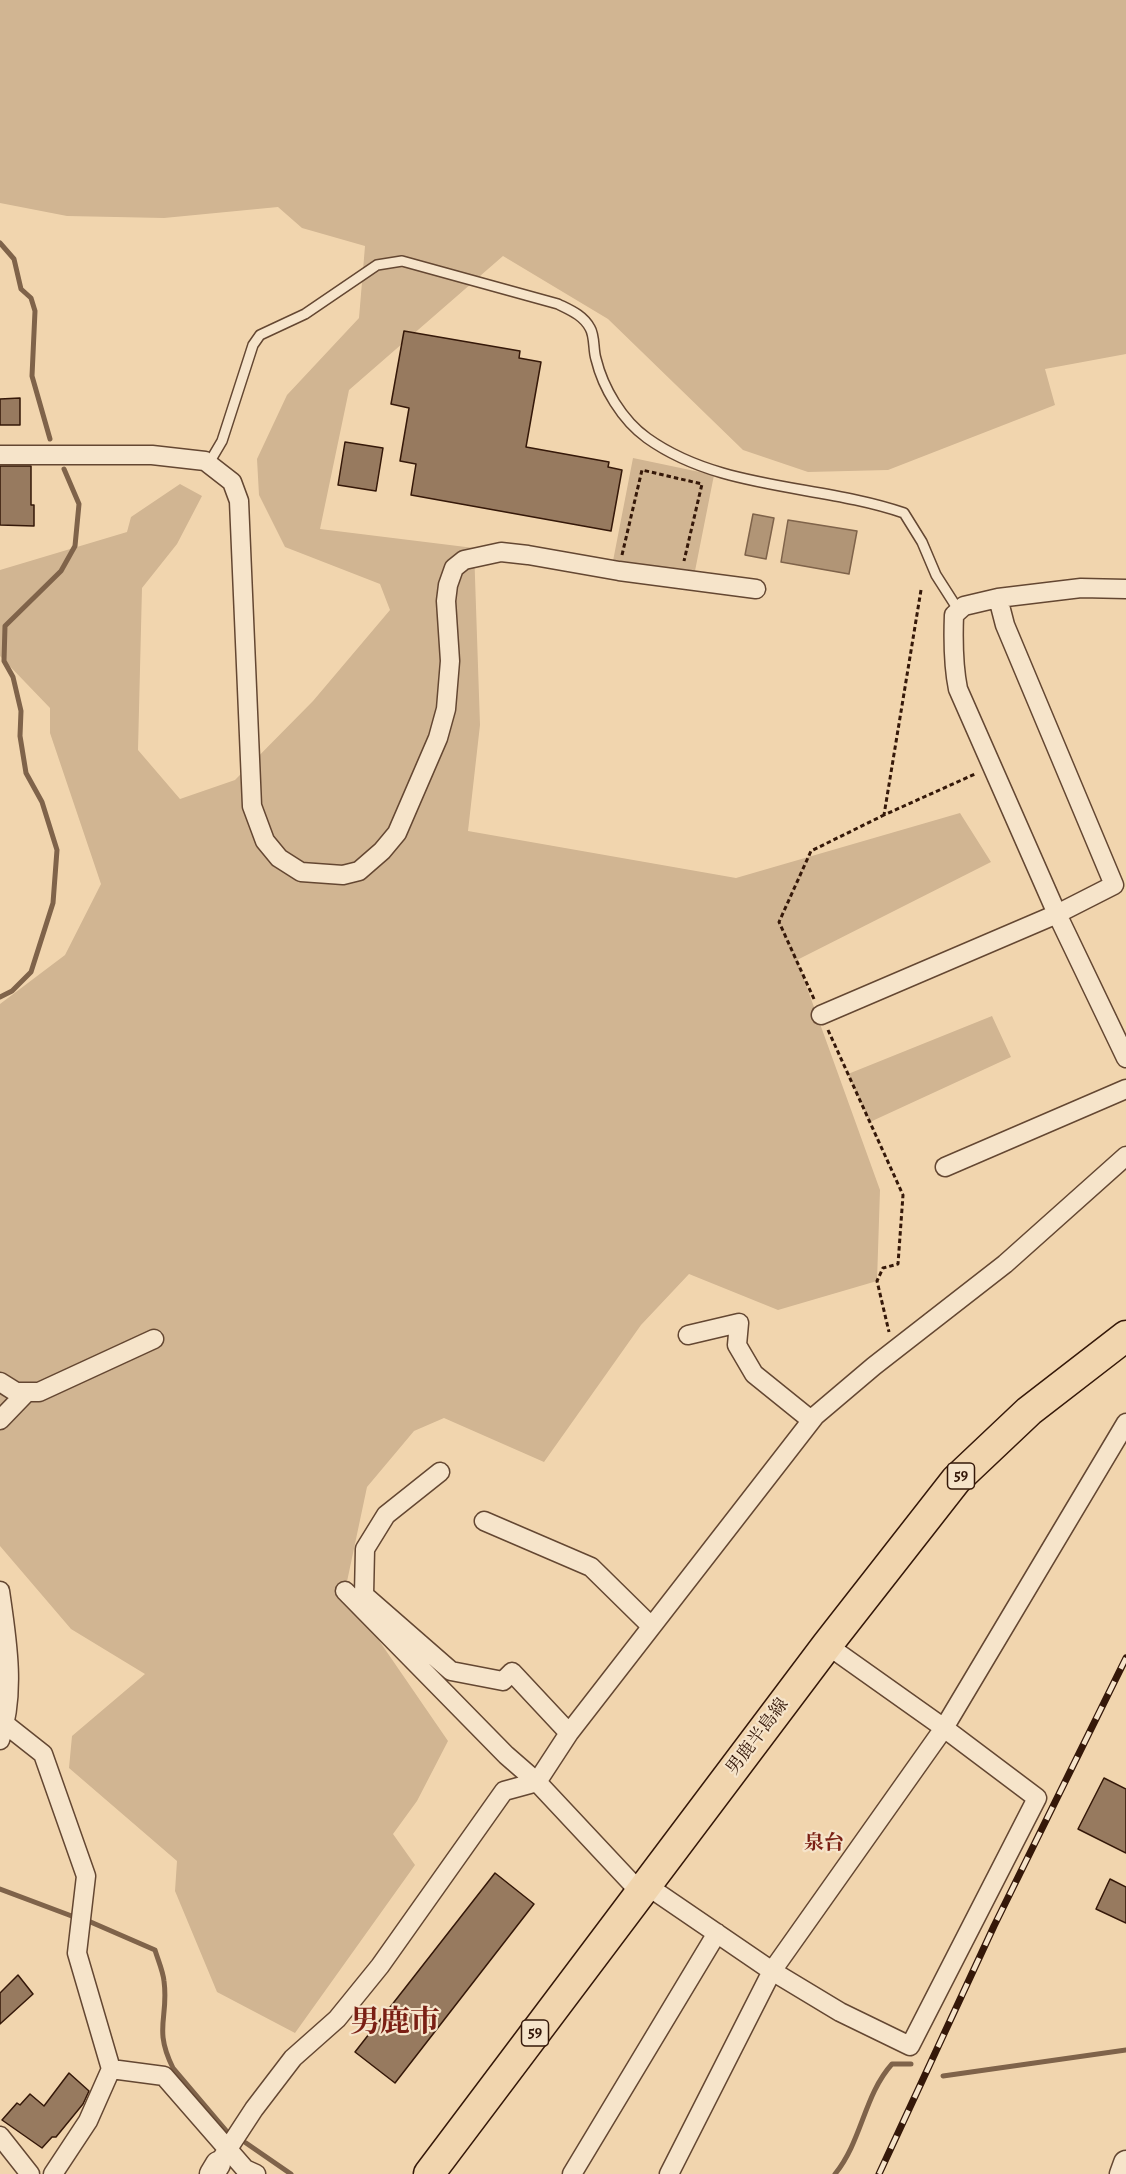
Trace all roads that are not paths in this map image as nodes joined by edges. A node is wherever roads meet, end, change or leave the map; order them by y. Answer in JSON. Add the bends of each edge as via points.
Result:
{"nodes":[{"id":1,"x":0,"y":455,"type":"edge"},
{"id":2,"x":208,"y":463,"type":"junction"},
{"id":3,"x":756,"y":589,"type":"dead end"},
{"id":4,"x":1126,"y":589,"type":"edge"},
{"id":5,"x":998,"y":598,"type":"junction"},
{"id":6,"x":959,"y":611,"type":"junction"},
{"id":7,"x":1057,"y":914,"type":"junction"},
{"id":8,"x":821,"y":1015,"type":"road end"},
{"id":9,"x":1126,"y":1058,"type":"edge"},
{"id":10,"x":1126,"y":1089,"type":"edge"},
{"id":11,"x":1126,"y":1156,"type":"edge"},
{"id":12,"x":945,"y":1167,"type":"dead end"},
{"id":13,"x":688,"y":1335,"type":"dead end"},
{"id":14,"x":1126,"y":1336,"type":"edge"},
{"id":15,"x":154,"y":1339,"type":"dead end"},
{"id":16,"x":0,"y":1382,"type":"edge"},
{"id":17,"x":27,"y":1392,"type":"junction"},
{"id":18,"x":0,"y":1420,"type":"edge"},
{"id":19,"x":811,"y":1420,"type":"junction"},
{"id":20,"x":1126,"y":1423,"type":"edge"},
{"id":21,"x":440,"y":1472,"type":"dead end"},
{"id":22,"x":484,"y":1521,"type":"dead end"},
{"id":23,"x":0,"y":1591,"type":"edge"},
{"id":24,"x":345,"y":1591,"type":"dead end"},
{"id":25,"x":651,"y":1626,"type":"junction"},
{"id":26,"x":827,"y":1645,"type":"junction"},
{"id":27,"x":2,"y":1728,"type":"edge"},
{"id":28,"x":945,"y":1728,"type":"junction"},
{"id":29,"x":569,"y":1733,"type":"junction"},
{"id":30,"x":537,"y":1782,"type":"junction"},
{"id":31,"x":643,"y":1888,"type":"junction"},
{"id":32,"x":717,"y":1933,"type":"junction"},
{"id":33,"x":772,"y":1971,"type":"junction"},
{"id":34,"x":111,"y":2069,"type":"junction"},
{"id":35,"x":0,"y":2136,"type":"edge"},
{"id":36,"x":219,"y":2162,"type":"edge"},
{"id":37,"x":1126,"y":2163,"type":"edge"},
{"id":38,"x":30,"y":2174,"type":"edge"},
{"id":39,"x":53,"y":2174,"type":"edge"},
{"id":40,"x":256,"y":2174,"type":"edge"},
{"id":41,"x":429,"y":2174,"type":"edge"},
{"id":42,"x":572,"y":2174,"type":"edge"},
{"id":43,"x":669,"y":2174,"type":"edge"},
{"id":44,"x":1122,"y":2174,"type":"edge"}],
"edges":[{"from":1,"to":2,"type":"street","via":[[152,454]]},
{"from":2,"to":3,"type":"street","via":[[232,482],[239,501],[252,806],[265,841],[279,858],[301,872],[359,871],[397,833],[446,710],[450,661],[446,601],[454,568],[464,560],[501,552]]},
{"from":2,"to":6,"type":"lane","via":[[222,441],[253,345],[260,335],[305,314],[377,265],[402,261],[558,304],[577,313],[591,329],[595,357],[611,396],[645,437],[663,448],[698,464],[748,479],[904,513]]},
{"from":4,"to":5,"type":"street","via":[[1081,588]]},
{"from":5,"to":6,"type":"street","via":[[964,606]]},
{"from":5,"to":7,"type":"street","via":[[1005,625],[1114,885]]},
{"from":6,"to":7,"type":"street","via":[[954,615],[958,689]]},
{"from":7,"to":8,"type":"street"},
{"from":7,"to":9,"type":"street"},
{"from":10,"to":12,"type":"street"},
{"from":11,"to":19,"type":"street","via":[[1005,1264]]},
{"from":13,"to":19,"type":"street","via":[[739,1323],[737,1345],[754,1374]]},
{"from":14,"to":26,"type":"main road","name":"男鹿半島線","number":"59","via":[[1029,1411],[956,1480]]},
{"from":15,"to":17,"type":"street","via":[[39,1392]]},
{"from":16,"to":17,"type":"street","via":[[16,1392]]},
{"from":17,"to":18,"type":"street"},
{"from":19,"to":25,"type":"street"},
{"from":20,"to":28,"type":"street"},
{"from":21,"to":29,"type":"street","via":[[386,1515],[365,1550],[364,1595],[451,1671],[503,1681],[512,1672]]},
{"from":22,"to":25,"type":"street","via":[[591,1567]]},
{"from":23,"to":27,"type":"street","via":[[9,1654]]},
{"from":24,"to":30,"type":"street"},
{"from":25,"to":29,"type":"street"},
{"from":26,"to":28,"type":"street"},
{"from":26,"to":31,"type":"main road","name":"男鹿半島線","number":"59"},
{"from":27,"to":34,"type":"street","via":[[43,1754],[86,1876],[77,1953]]},
{"from":28,"to":33,"type":"street"},
{"from":28,"to":33,"type":"street","via":[[1037,1798],[910,2046],[840,2012]]},
{"from":29,"to":30,"type":"street"},
{"from":30,"to":31,"type":"street"},
{"from":30,"to":36,"type":"street","via":[[504,1791],[380,1966],[337,2019],[293,2058]]},
{"from":31,"to":32,"type":"street"},
{"from":31,"to":41,"type":"main road","name":"男鹿半島線","number":"59"},
{"from":32,"to":33,"type":"street"},
{"from":32,"to":42,"type":"street"},
{"from":33,"to":43,"type":"street"},
{"from":34,"to":36,"type":"street","via":[[164,2076]]},
{"from":34,"to":39,"type":"street","via":[[88,2121]]},
{"from":35,"to":38,"type":"street"},
{"from":36,"to":40,"type":"street"},
{"from":37,"to":44,"type":"street"}]}
